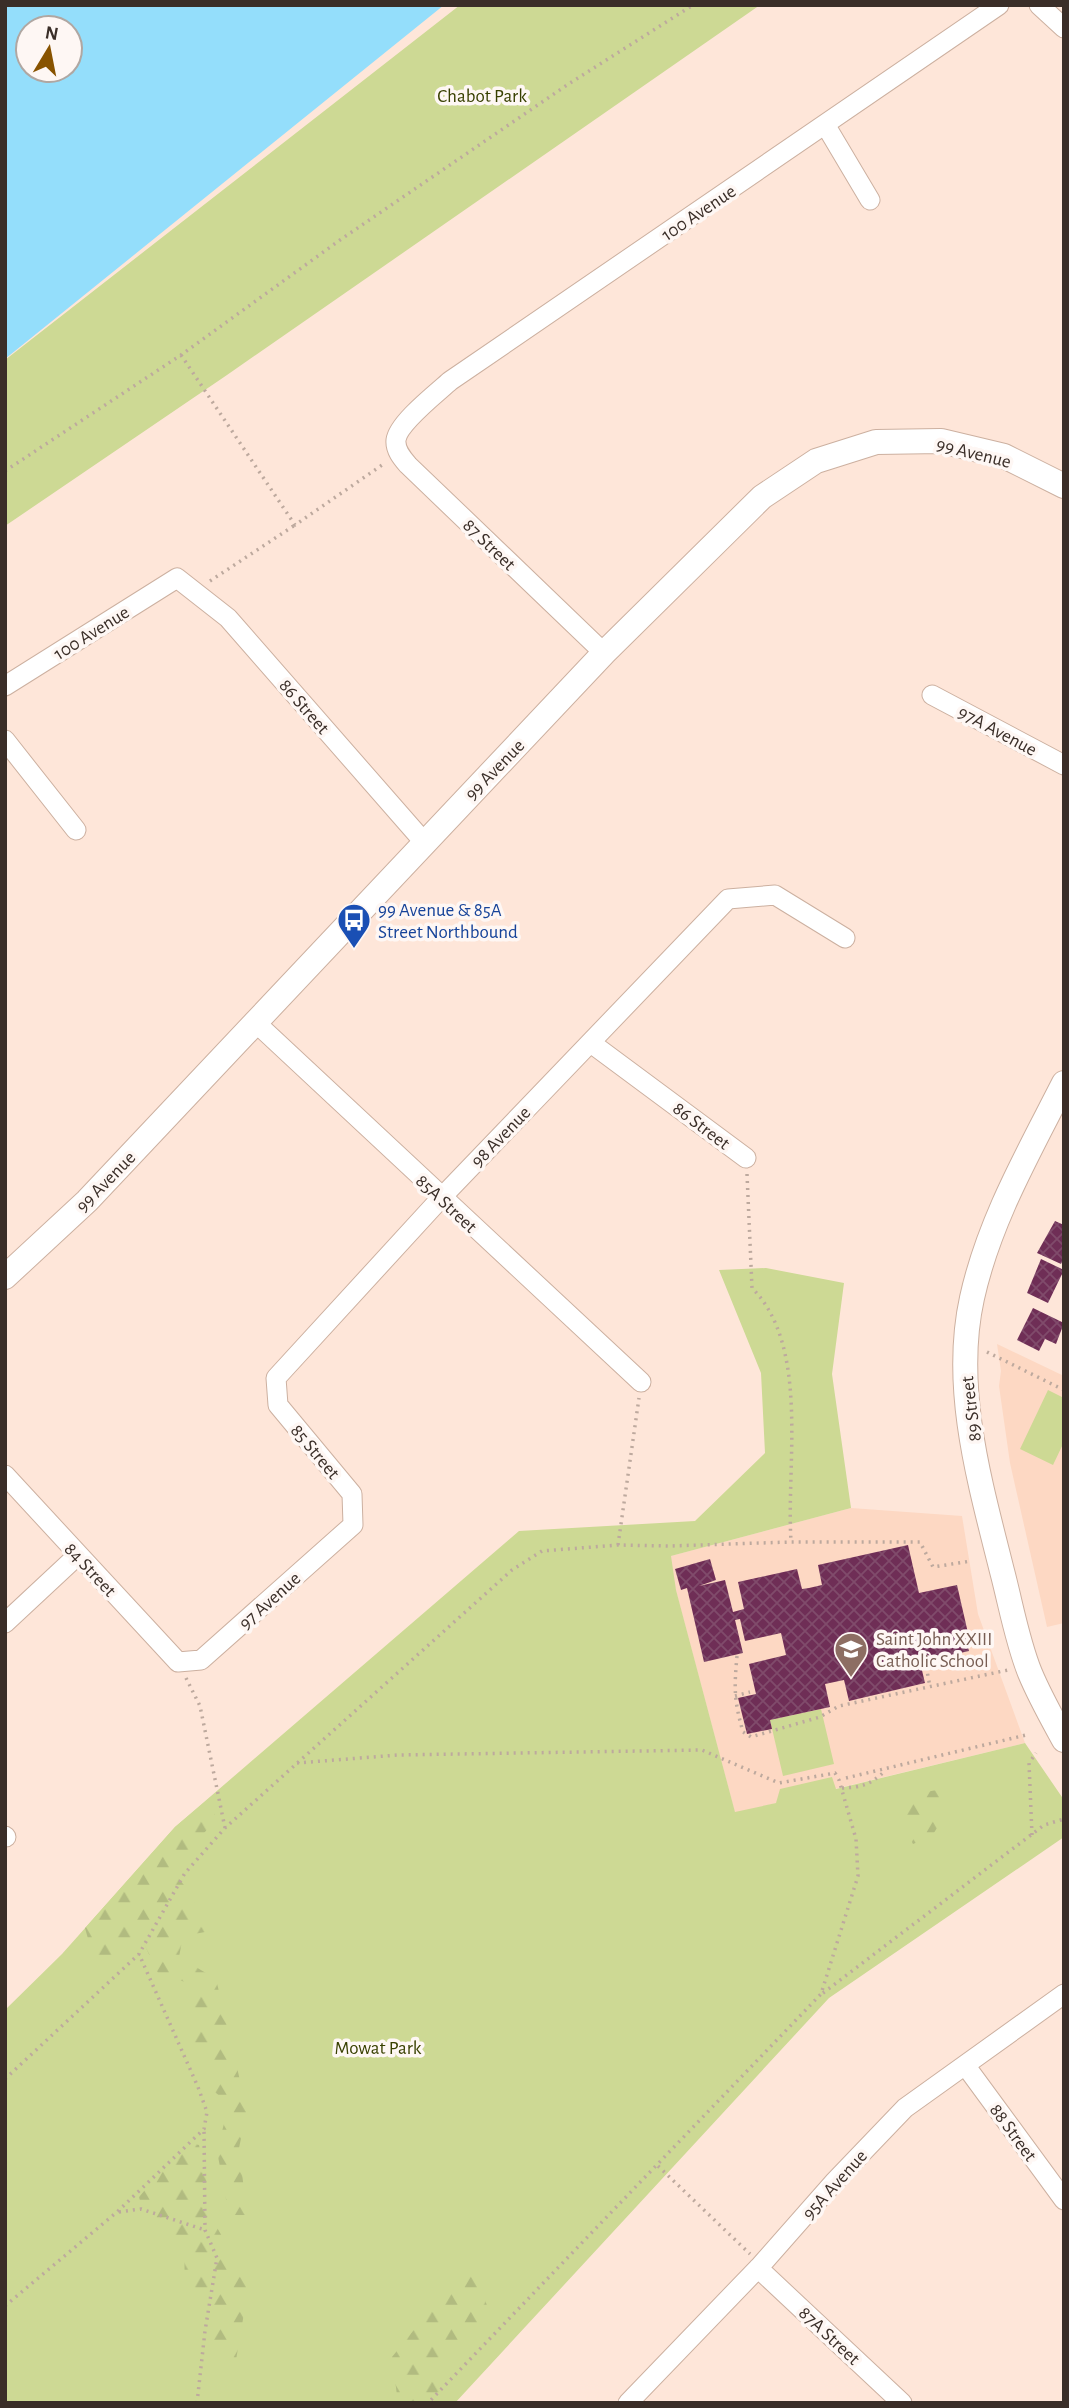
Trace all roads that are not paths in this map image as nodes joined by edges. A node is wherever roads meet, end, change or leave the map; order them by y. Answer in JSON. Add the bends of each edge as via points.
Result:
{"nodes":[{"id":1,"x":999,"y":5,"type":"edge"},
{"id":2,"x":1042,"y":6,"type":"edge"},
{"id":3,"x":1064,"y":28,"type":"edge"},
{"id":4,"x":826,"y":126,"type":"junction"},
{"id":5,"x":870,"y":200,"type":"dead end"},
{"id":6,"x":399,"y":453,"type":"joint"},
{"id":7,"x":1064,"y":486,"type":"edge"},
{"id":8,"x":177,"y":578,"type":"joint"},
{"id":9,"x":604,"y":653,"type":"junction"},
{"id":10,"x":5,"y":686,"type":"edge"},
{"id":11,"x":932,"y":695,"type":"dead end"},
{"id":12,"x":5,"y":740,"type":"edge"},
{"id":13,"x":1064,"y":765,"type":"edge"},
{"id":14,"x":76,"y":830,"type":"dead end"},
{"id":15,"x":424,"y":842,"type":"junction"},
{"id":16,"x":845,"y":938,"type":"dead end"},
{"id":17,"x":254,"y":1021,"type":"junction"},
{"id":18,"x":591,"y":1043,"type":"junction"},
{"id":19,"x":1064,"y":1083,"type":"edge"},
{"id":20,"x":746,"y":1158,"type":"road end"},
{"id":21,"x":441,"y":1198,"type":"junction"},
{"id":22,"x":5,"y":1278,"type":"edge"},
{"id":23,"x":276,"y":1378,"type":"joint"},
{"id":24,"x":641,"y":1382,"type":"road end"},
{"id":25,"x":5,"y":1475,"type":"edge"},
{"id":26,"x":353,"y":1525,"type":"joint"},
{"id":27,"x":78,"y":1555,"type":"junction"},
{"id":28,"x":5,"y":1623,"type":"edge"},
{"id":29,"x":178,"y":1662,"type":"joint"},
{"id":30,"x":1064,"y":1740,"type":"edge"},
{"id":31,"x":1064,"y":1994,"type":"edge"},
{"id":32,"x":965,"y":2064,"type":"junction"},
{"id":33,"x":1064,"y":2200,"type":"edge"},
{"id":34,"x":760,"y":2266,"type":"junction"},
{"id":35,"x":628,"y":2403,"type":"edge"},
{"id":36,"x":902,"y":2403,"type":"edge"}],
"edges":[{"from":1,"to":4,"type":"street","name":"100 Avenue"},
{"from":2,"to":3,"type":"street"},
{"from":4,"to":5,"type":"street"},
{"from":4,"to":6,"type":"street","name":"100 Avenue","via":[[450,381],[403,426],[396,439]]},
{"from":6,"to":9,"type":"street","name":"87 Street"},
{"from":7,"to":9,"type":"street","name":"99 Avenue","via":[[1004,456],[941,441],[876,442],[816,461],[762,497]]},
{"from":8,"to":10,"type":"street","name":"100 Avenue"},
{"from":8,"to":15,"type":"street","name":"86 Street","via":[[228,618]]},
{"from":9,"to":15,"type":"street","name":"99 Avenue"},
{"from":11,"to":13,"type":"street","name":"97A Avenue"},
{"from":12,"to":14,"type":"street"},
{"from":15,"to":17,"type":"street","name":"99 Avenue"},
{"from":16,"to":18,"type":"street","name":"98 Avenue","via":[[775,895],[729,899]]},
{"from":17,"to":21,"type":"street","name":"85A Street"},
{"from":17,"to":22,"type":"street","name":"99 Avenue","via":[[87,1201]]},
{"from":18,"to":20,"type":"street","name":"86 Street"},
{"from":18,"to":21,"type":"street","name":"98 Avenue"},
{"from":19,"to":30,"type":"street","name":"89 Street","via":[[992,1230],[972,1298],[965,1381],[988,1516],[1027,1665]]},
{"from":21,"to":23,"type":"street","name":"98 Avenue"},
{"from":21,"to":24,"type":"street","name":"85A Street"},
{"from":23,"to":26,"type":"street","name":"85 Street","via":[[278,1405],[352,1494]]},
{"from":25,"to":27,"type":"street","name":"84 Street"},
{"from":26,"to":29,"type":"street","name":"97 Avenue","via":[[201,1660]]},
{"from":27,"to":28,"type":"street"},
{"from":27,"to":29,"type":"street","name":"84 Street"},
{"from":31,"to":32,"type":"street","name":"95A Avenue"},
{"from":32,"to":33,"type":"street","name":"88 Street"},
{"from":32,"to":34,"type":"street","name":"95A Avenue","via":[[905,2108]]},
{"from":34,"to":35,"type":"street","name":"95A Avenue"},
{"from":34,"to":36,"type":"street","name":"87A Street"}]}
